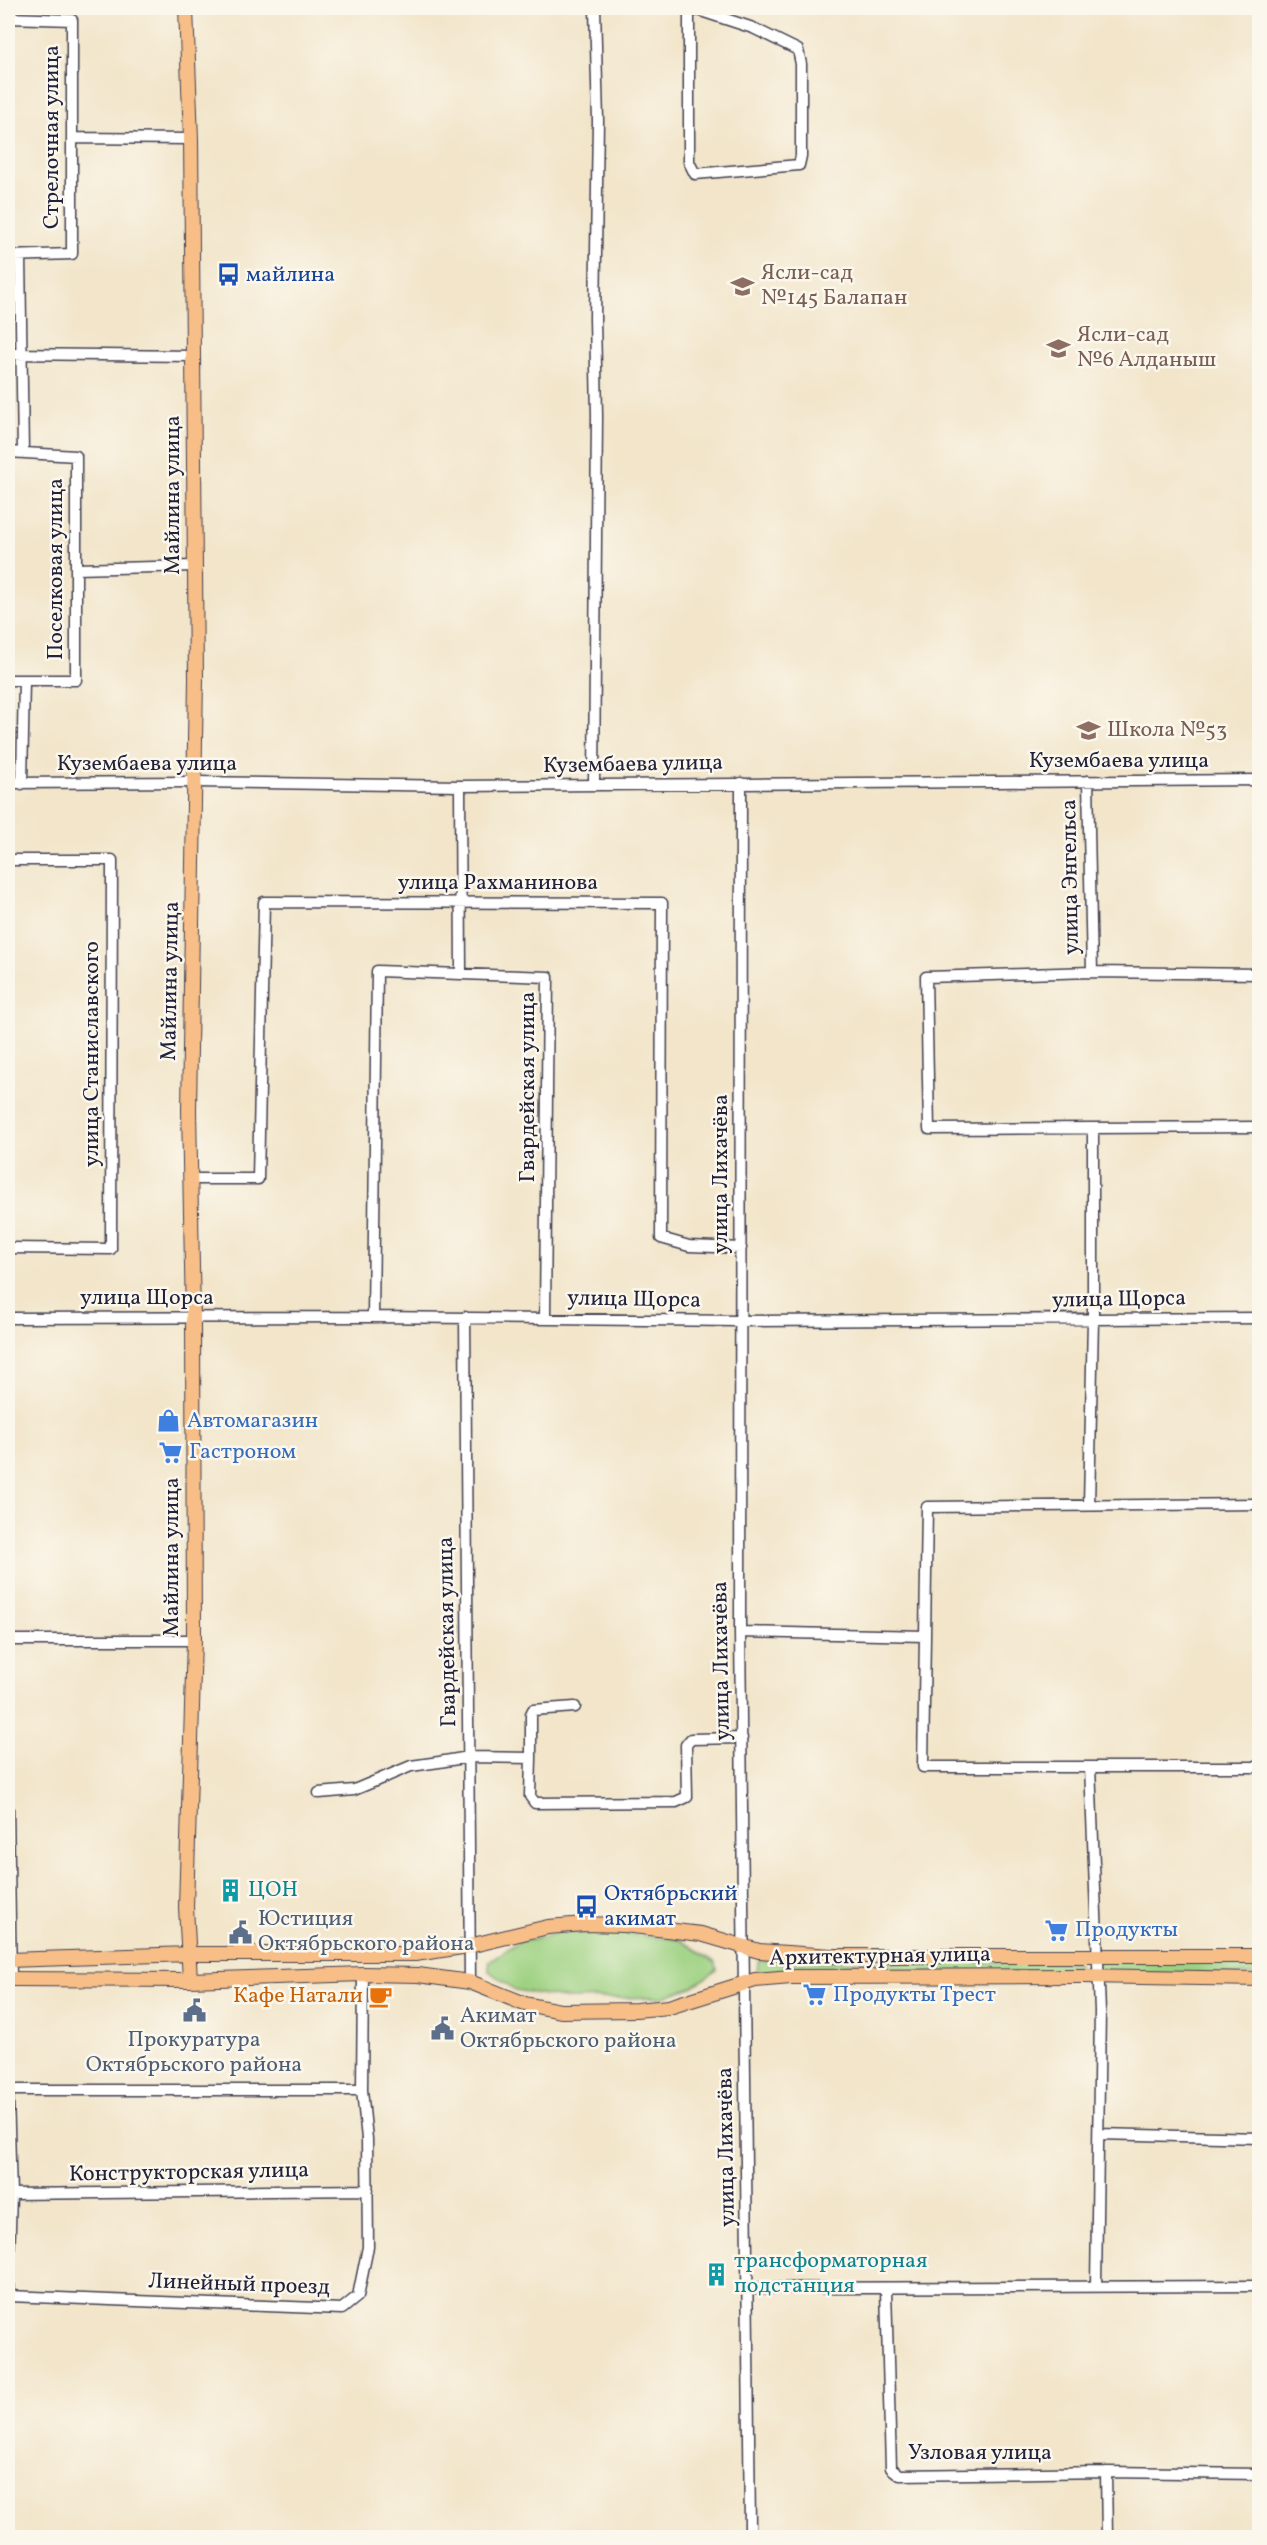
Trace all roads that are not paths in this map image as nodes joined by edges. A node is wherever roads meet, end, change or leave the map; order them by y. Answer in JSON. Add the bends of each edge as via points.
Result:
{"nodes":[{"id":1,"x":186,"y":8,"type":"edge"},
{"id":2,"x":595,"y":8,"type":"edge"},
{"id":3,"x":691,"y":8,"type":"edge"},
{"id":4,"x":21,"y":13,"type":"edge"},
{"id":5,"x":8,"y":18,"type":"edge"},
{"id":6,"x":72,"y":138,"type":"junction"},
{"id":7,"x":191,"y":139,"type":"junction"},
{"id":8,"x":8,"y":256,"type":"edge"},
{"id":9,"x":20,"y":256,"type":"junction"},
{"id":10,"x":8,"y":354,"type":"edge"},
{"id":11,"x":22,"y":354,"type":"junction"},
{"id":12,"x":193,"y":356,"type":"junction"},
{"id":13,"x":8,"y":452,"type":"edge"},
{"id":14,"x":23,"y":452,"type":"junction"},
{"id":15,"x":195,"y":566,"type":"junction"},
{"id":16,"x":76,"y":568,"type":"junction"},
{"id":17,"x":8,"y":680,"type":"edge"},
{"id":18,"x":24,"y":681,"type":"junction"},
{"id":19,"x":1260,"y":780,"type":"edge"},
{"id":20,"x":1088,"y":781,"type":"junction"},
{"id":21,"x":195,"y":782,"type":"junction"},
{"id":22,"x":8,"y":783,"type":"edge"},
{"id":23,"x":741,"y":783,"type":"junction"},
{"id":24,"x":22,"y":784,"type":"junction"},
{"id":25,"x":594,"y":784,"type":"junction"},
{"id":26,"x":459,"y":786,"type":"junction"},
{"id":27,"x":8,"y":861,"type":"edge"},
{"id":28,"x":460,"y":903,"type":"junction"},
{"id":29,"x":1092,"y":972,"type":"junction"},
{"id":30,"x":461,"y":974,"type":"junction"},
{"id":31,"x":1260,"y":974,"type":"edge"},
{"id":32,"x":1260,"y":1127,"type":"edge"},
{"id":33,"x":1093,"y":1128,"type":"junction"},
{"id":34,"x":190,"y":1179,"type":"junction"},
{"id":35,"x":8,"y":1248,"type":"edge"},
{"id":36,"x":741,"y":1248,"type":"junction"},
{"id":37,"x":373,"y":1317,"type":"junction"},
{"id":38,"x":465,"y":1317,"type":"junction"},
{"id":39,"x":8,"y":1318,"type":"edge"},
{"id":40,"x":193,"y":1318,"type":"junction"},
{"id":41,"x":545,"y":1318,"type":"junction"},
{"id":42,"x":1260,"y":1318,"type":"edge"},
{"id":43,"x":1093,"y":1320,"type":"junction"},
{"id":44,"x":739,"y":1322,"type":"junction"},
{"id":45,"x":1089,"y":1504,"type":"junction"},
{"id":46,"x":1260,"y":1504,"type":"edge"},
{"id":47,"x":740,"y":1632,"type":"junction"},
{"id":48,"x":924,"y":1636,"type":"junction"},
{"id":49,"x":8,"y":1640,"type":"edge"},
{"id":50,"x":194,"y":1640,"type":"junction"},
{"id":51,"x":575,"y":1707,"type":"dead end"},
{"id":52,"x":742,"y":1738,"type":"junction"},
{"id":53,"x":469,"y":1757,"type":"junction"},
{"id":54,"x":531,"y":1758,"type":"junction"},
{"id":55,"x":1090,"y":1767,"type":"junction"},
{"id":56,"x":1260,"y":1767,"type":"edge"},
{"id":57,"x":319,"y":1793,"type":"dead end"},
{"id":58,"x":8,"y":1808,"type":"edge"},
{"id":59,"x":744,"y":1945,"type":"junction"},
{"id":60,"x":469,"y":1946,"type":"junction"},
{"id":61,"x":189,"y":1954,"type":"junction"},
{"id":62,"x":1099,"y":1956,"type":"junction"},
{"id":63,"x":1260,"y":1956,"type":"edge"},
{"id":64,"x":9,"y":1960,"type":"edge"},
{"id":65,"x":363,"y":1974,"type":"junction"},
{"id":66,"x":1099,"y":1976,"type":"junction"},
{"id":67,"x":1260,"y":1978,"type":"edge"},
{"id":68,"x":9,"y":1979,"type":"edge"},
{"id":69,"x":190,"y":1980,"type":"junction"},
{"id":70,"x":470,"y":1982,"type":"junction"},
{"id":71,"x":743,"y":1984,"type":"junction"},
{"id":72,"x":8,"y":2090,"type":"edge"},
{"id":73,"x":362,"y":2090,"type":"junction"},
{"id":74,"x":8,"y":2096,"type":"edge"},
{"id":75,"x":1099,"y":2134,"type":"junction"},
{"id":76,"x":1260,"y":2138,"type":"edge"},
{"id":77,"x":368,"y":2190,"type":"junction"},
{"id":78,"x":11,"y":2194,"type":"junction"},
{"id":79,"x":1096,"y":2286,"type":"junction"},
{"id":80,"x":1260,"y":2286,"type":"edge"},
{"id":81,"x":749,"y":2288,"type":"junction"},
{"id":82,"x":886,"y":2289,"type":"junction"},
{"id":83,"x":8,"y":2295,"type":"edge"},
{"id":84,"x":1106,"y":2472,"type":"junction"},
{"id":85,"x":1260,"y":2474,"type":"edge"},
{"id":86,"x":750,"y":2538,"type":"edge"},
{"id":87,"x":1107,"y":2538,"type":"edge"}],
"edges":[{"from":1,"to":7,"type":"main road","name":"Майлина улица"},
{"from":2,"to":25,"type":"street","via":[[598,121]]},
{"from":3,"to":3,"type":"street","via":[[692,172],[799,165],[798,50],[753,28]]},
{"from":4,"to":5,"type":"street","name":"Стрелочная улица"},
{"from":4,"to":6,"type":"street","name":"Стрелочная улица","via":[[72,20]]},
{"from":6,"to":7,"type":"street"},
{"from":6,"to":9,"type":"street","name":"Стрелочная улица","via":[[72,254]]},
{"from":7,"to":12,"type":"main road","name":"Майлина улица"},
{"from":8,"to":9,"type":"street","name":"Стрелочная улица"},
{"from":9,"to":11,"type":"street"},
{"from":10,"to":11,"type":"street"},
{"from":11,"to":12,"type":"street"},
{"from":11,"to":14,"type":"street"},
{"from":12,"to":15,"type":"main road","name":"Майлина улица"},
{"from":13,"to":14,"type":"street","name":"Поселковая улица"},
{"from":14,"to":16,"type":"street","name":"Поселковая улица","via":[[76,456]]},
{"from":15,"to":16,"type":"street"},
{"from":15,"to":21,"type":"main road","name":"Майлина улица"},
{"from":16,"to":18,"type":"street","name":"Поселковая улица","via":[[76,680]]},
{"from":17,"to":18,"type":"street","name":"Поселковая улица"},
{"from":18,"to":24,"type":"street"},
{"from":19,"to":20,"type":"street","name":"Кузембаева улица"},
{"from":20,"to":23,"type":"street","name":"Кузембаева улица"},
{"from":20,"to":29,"type":"street","name":"улица Энгельса"},
{"from":21,"to":24,"type":"street","name":"Кузембаева улица"},
{"from":21,"to":26,"type":"street","name":"Кузембаева улица"},
{"from":21,"to":34,"type":"main road","name":"Майлина улица"},
{"from":22,"to":24,"type":"street","name":"Кузембаева улица"},
{"from":23,"to":25,"type":"street","name":"Кузембаева улица"},
{"from":23,"to":36,"type":"street","name":"улица Лихачёва"},
{"from":25,"to":26,"type":"street","name":"Кузембаева улица"},
{"from":26,"to":28,"type":"street"},
{"from":27,"to":35,"type":"street","name":"улица Станиславского","via":[[112,860],[111,1249]]},
{"from":28,"to":30,"type":"street"},
{"from":28,"to":34,"type":"street","name":"улица Рахманинова","via":[[264,902],[258,1179]]},
{"from":28,"to":36,"type":"street","name":"улица Рахманинова","via":[[662,903],[661,1238],[689,1246]]},
{"from":29,"to":31,"type":"street","name":"улица Энгельса"},
{"from":29,"to":33,"type":"street","name":"улица Энгельса","via":[[926,977],[929,1129]]},
{"from":30,"to":37,"type":"street","name":"Гвардейская улица","via":[[377,971]]},
{"from":30,"to":41,"type":"street","name":"Гвардейская улица","via":[[548,977]]},
{"from":32,"to":33,"type":"street","name":"улица Энгельса"},
{"from":33,"to":43,"type":"street"},
{"from":34,"to":40,"type":"main road","name":"Майлина улица"},
{"from":36,"to":44,"type":"street","name":"улица Лихачёва"},
{"from":37,"to":38,"type":"street","name":"улица Щорса"},
{"from":37,"to":40,"type":"street","name":"улица Щорса"},
{"from":38,"to":41,"type":"street","name":"улица Щорса"},
{"from":38,"to":53,"type":"street","name":"Гвардейская улица"},
{"from":39,"to":40,"type":"street","name":"улица Щорса"},
{"from":40,"to":50,"type":"main road","name":"Майлина улица"},
{"from":41,"to":44,"type":"street","name":"улица Щорса"},
{"from":42,"to":43,"type":"street","name":"улица Щорса"},
{"from":43,"to":44,"type":"street","name":"улица Щорса"},
{"from":43,"to":45,"type":"street"},
{"from":44,"to":47,"type":"street","name":"улица Лихачёва"},
{"from":45,"to":46,"type":"street"},
{"from":45,"to":48,"type":"street","via":[[927,1507]]},
{"from":47,"to":48,"type":"street"},
{"from":47,"to":52,"type":"street","name":"улица Лихачёва"},
{"from":48,"to":55,"type":"street","via":[[923,1767]]},
{"from":49,"to":50,"type":"street"},
{"from":50,"to":61,"type":"main road","name":"Майлина улица","via":[[186,1908]]},
{"from":51,"to":54,"type":"street","via":[[533,1710]]},
{"from":52,"to":54,"type":"street","via":[[691,1739],[686,1744],[687,1797],[676,1802],[535,1803],[530,1796]]},
{"from":52,"to":59,"type":"street","name":"улица Лихачёва"},
{"from":53,"to":54,"type":"street"},
{"from":53,"to":57,"type":"street","via":[[411,1766],[354,1790]]},
{"from":53,"to":60,"type":"street","name":"Гвардейская улица"},
{"from":55,"to":56,"type":"street"},
{"from":55,"to":62,"type":"street"},
{"from":58,"to":64,"type":"street"},
{"from":59,"to":60,"type":"main road","name":"Архитектурная улица","via":[[692,1933],[584,1924],[548,1927]]},
{"from":59,"to":62,"type":"main road","name":"Архитектурная улица","via":[[759,1951],[831,1956]]},
{"from":59,"to":71,"type":"street","name":"улица Лихачёва"},
{"from":60,"to":61,"type":"main road","name":"Архитектурная улица","via":[[415,1954]]},
{"from":60,"to":70,"type":"street","name":"Гвардейская улица"},
{"from":61,"to":64,"type":"main road","name":"Архитектурная улица"},
{"from":61,"to":69,"type":"main road","name":"Майлина улица"},
{"from":62,"to":63,"type":"main road","name":"Архитектурная улица"},
{"from":62,"to":66,"type":"street"},
{"from":64,"to":68,"type":"street"},
{"from":65,"to":69,"type":"main road","name":"Архитектурная улица"},
{"from":65,"to":70,"type":"main road","name":"Архитектурная улица","via":[[417,1975]]},
{"from":65,"to":73,"type":"street","name":"Линейный проезд"},
{"from":66,"to":67,"type":"main road","name":"Архитектурная улица"},
{"from":66,"to":71,"type":"main road","name":"Архитектурная улица","via":[[822,1976]]},
{"from":66,"to":75,"type":"street"},
{"from":68,"to":69,"type":"main road","name":"Архитектурная улица"},
{"from":70,"to":71,"type":"main road","name":"Архитектурная улица","via":[[525,2004],[561,2011],[669,2007]]},
{"from":71,"to":81,"type":"street","name":"улица Лихачёва"},
{"from":72,"to":73,"type":"street"},
{"from":73,"to":77,"type":"street","name":"Линейный проезд"},
{"from":74,"to":78,"type":"street"},
{"from":75,"to":76,"type":"street"},
{"from":75,"to":79,"type":"street"},
{"from":77,"to":78,"type":"street","name":"Конструкторская улица"},
{"from":77,"to":83,"type":"street","name":"Линейный проезд","via":[[368,2247],[358,2296],[342,2309]]},
{"from":78,"to":83,"type":"street"},
{"from":79,"to":80,"type":"street"},
{"from":79,"to":82,"type":"street"},
{"from":81,"to":82,"type":"street"},
{"from":81,"to":86,"type":"street","name":"улица Лихачёва"},
{"from":82,"to":84,"type":"street","name":"Узловая улица","via":[[894,2472]]},
{"from":84,"to":85,"type":"street","name":"Узловая улица"},
{"from":84,"to":87,"type":"street"}]}
